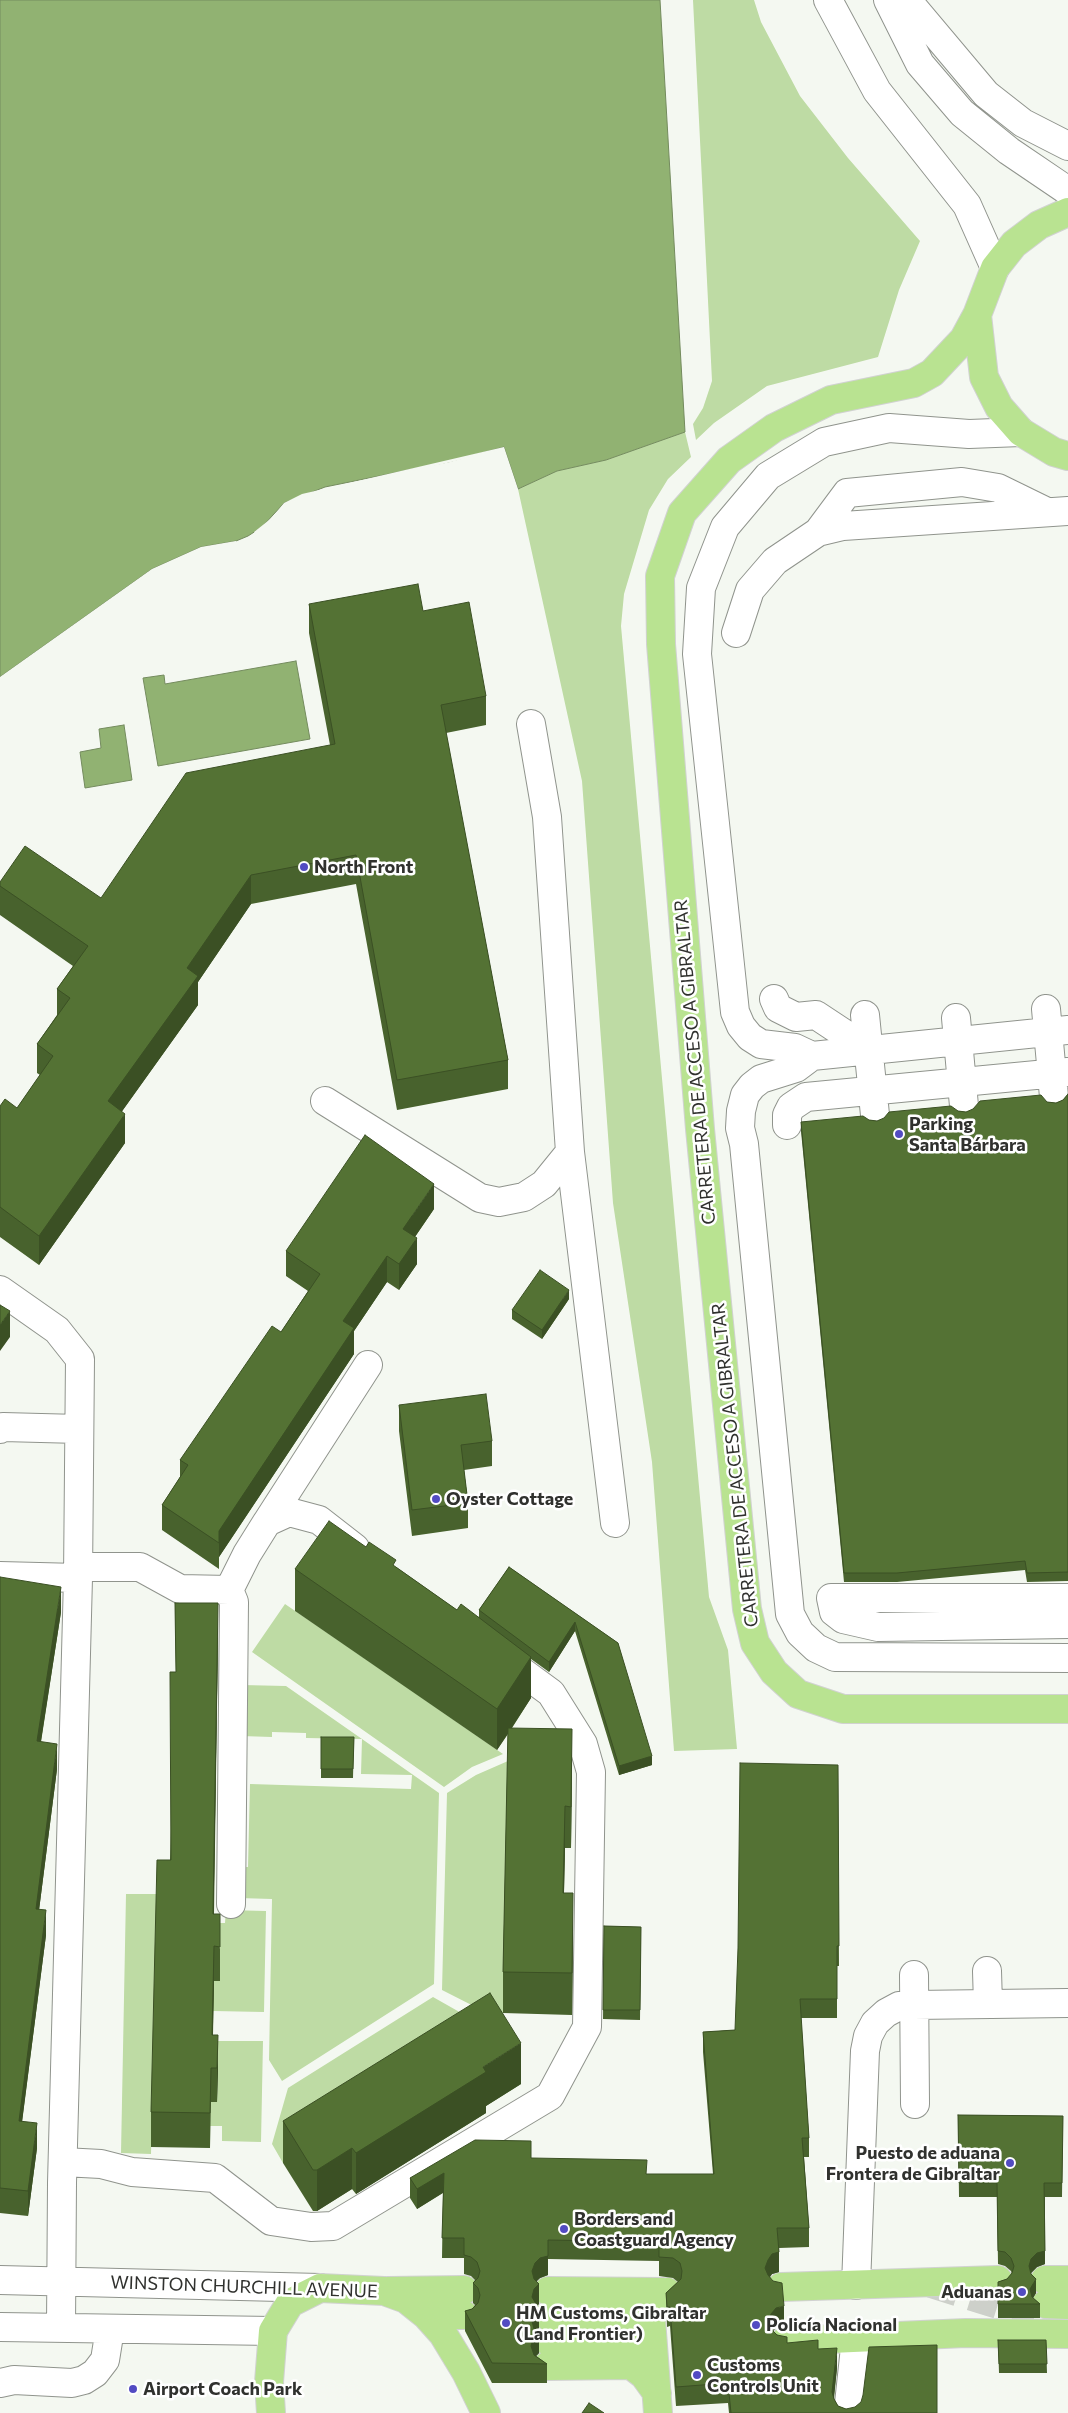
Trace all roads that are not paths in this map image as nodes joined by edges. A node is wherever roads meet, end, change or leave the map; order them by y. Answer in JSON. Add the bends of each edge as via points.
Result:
{"nodes":[{"id":1,"x":828,"y":0,"type":"edge"},
{"id":2,"x":888,"y":0,"type":"edge"},
{"id":3,"x":907,"y":0,"type":"edge"},
{"id":4,"x":1068,"y":146,"type":"edge"},
{"id":5,"x":1068,"y":191,"type":"edge"},
{"id":6,"x":1068,"y":212,"type":"edge"},
{"id":7,"x":995,"y":268,"type":"junction"},
{"id":8,"x":977,"y":316,"type":"junction"},
{"id":9,"x":1021,"y":432,"type":"junction"},
{"id":10,"x":1068,"y":456,"type":"edge"},
{"id":11,"x":1057,"y":511,"type":"edge"},
{"id":12,"x":736,"y":633,"type":"dead end"},
{"id":13,"x":531,"y":724,"type":"dead end"},
{"id":14,"x":774,"y":999,"type":"dead end"},
{"id":15,"x":865,"y":1015,"type":"dead end"},
{"id":16,"x":1054,"y":1023,"type":"edge"},
{"id":17,"x":957,"y":1029,"type":"junction"},
{"id":18,"x":869,"y":1050,"type":"junction"},
{"id":19,"x":812,"y":1056,"type":"junction"},
{"id":20,"x":1058,"y":1081,"type":"edge"},
{"id":21,"x":963,"y":1094,"type":"junction"},
{"id":22,"x":325,"y":1100,"type":"dead end"},
{"id":23,"x":874,"y":1103,"type":"junction"},
{"id":24,"x":786,"y":1125,"type":"dead end"},
{"id":25,"x":570,"y":1152,"type":"junction"},
{"id":26,"x":0,"y":1290,"type":"edge"},
{"id":27,"x":368,"y":1365,"type":"dead end"},
{"id":28,"x":0,"y":1429,"type":"edge"},
{"id":29,"x":79,"y":1430,"type":"junction"},
{"id":30,"x":267,"y":1522,"type":"junction"},
{"id":31,"x":615,"y":1523,"type":"dead end"},
{"id":32,"x":374,"y":1562,"type":"edge"},
{"id":33,"x":78,"y":1573,"type":"junction"},
{"id":34,"x":0,"y":1576,"type":"edge"},
{"id":35,"x":229,"y":1590,"type":"junction"},
{"id":36,"x":1068,"y":1598,"type":"edge"},
{"id":37,"x":1068,"y":1624,"type":"edge"},
{"id":38,"x":478,"y":1639,"type":"edge"},
{"id":39,"x":1068,"y":1658,"type":"edge"},
{"id":40,"x":1068,"y":1710,"type":"edge"},
{"id":41,"x":231,"y":1904,"type":"dead end"},
{"id":42,"x":987,"y":1972,"type":"dead end"},
{"id":43,"x":914,"y":1975,"type":"dead end"},
{"id":44,"x":1068,"y":2003,"type":"edge"},
{"id":45,"x":988,"y":2004,"type":"junction"},
{"id":46,"x":914,"y":2005,"type":"junction"},
{"id":47,"x":915,"y":2104,"type":"dead end"},
{"id":48,"x":63,"y":2162,"type":"junction"},
{"id":49,"x":0,"y":2280,"type":"edge"},
{"id":50,"x":998,"y":2280,"type":"edge"},
{"id":51,"x":62,"y":2281,"type":"junction"},
{"id":52,"x":856,"y":2285,"type":"junction"},
{"id":53,"x":780,"y":2287,"type":"edge"},
{"id":54,"x":320,"y":2288,"type":"junction"},
{"id":55,"x":384,"y":2291,"type":"junction"},
{"id":56,"x":426,"y":2315,"type":"junction"},
{"id":57,"x":0,"y":2327,"type":"edge"},
{"id":58,"x":61,"y":2328,"type":"junction"},
{"id":59,"x":110,"y":2328,"type":"junction"},
{"id":60,"x":548,"y":2329,"type":"junction"},
{"id":61,"x":273,"y":2331,"type":"junction"},
{"id":62,"x":1068,"y":2334,"type":"edge"},
{"id":63,"x":856,"y":2338,"type":"junction"},
{"id":64,"x":467,"y":2339,"type":"junction"},
{"id":65,"x":785,"y":2342,"type":"edge"},
{"id":66,"x":662,"y":2346,"type":"junction"},
{"id":67,"x":0,"y":2383,"type":"edge"},
{"id":68,"x":658,"y":2403,"type":"edge"},
{"id":69,"x":271,"y":2413,"type":"edge"},
{"id":70,"x":486,"y":2413,"type":"edge"},
{"id":71,"x":848,"y":2413,"type":"edge"}],
"edges":[{"from":1,"to":7,"type":"street","via":[[877,90],[967,205]]},
{"from":2,"to":5,"type":"street","via":[[920,64],[962,113],[1009,152]]},
{"from":3,"to":4,"type":"street","via":[[986,94],[1023,123]]},
{"from":6,"to":7,"type":"highway","name":"CARRETERA DE ACCESO A GIBRALTAR","via":[[1039,225],[1014,244]]},
{"from":7,"to":8,"type":"highway","name":"CARRETERA DE ACCESO A GIBRALTAR"},
{"from":8,"to":9,"type":"highway","via":[[984,376],[999,407]]},
{"from":8,"to":40,"type":"highway","name":"CARRETERA DE ACCESO A GIBRALTAR","via":[[964,339],[932,373],[914,383],[831,400],[774,428],[729,460],[682,513],[660,576],[661,644],[701,1139],[747,1609],[756,1643],[774,1672],[798,1694],[843,1709]]},
{"from":9,"to":10,"type":"highway","via":[[1054,452]]},
{"from":9,"to":19,"type":"street","via":[[968,434],[889,428],[824,442],[768,476],[725,527],[701,588],[697,654],[735,1012],[746,1031],[761,1044],[795,1048]]},
{"from":11,"to":12,"type":"street","via":[[998,488],[962,482],[847,493],[818,532],[775,561],[750,590]]},
{"from":13,"to":25,"type":"street","via":[[548,817]]},
{"from":14,"to":18,"type":"street","via":[[778,1008],[796,1017],[816,1015]]},
{"from":15,"to":18,"type":"street"},
{"from":16,"to":17,"type":"street"},
{"from":16,"to":20,"type":"street"},
{"from":17,"to":18,"type":"street"},
{"from":17,"to":21,"type":"street"},
{"from":18,"to":19,"type":"street"},
{"from":18,"to":23,"type":"street"},
{"from":19,"to":39,"type":"street","via":[[796,1068],[761,1079],[746,1095],[740,1128],[790,1614],[800,1633],[816,1648],[835,1657]]},
{"from":20,"to":21,"type":"street"},
{"from":21,"to":23,"type":"street"},
{"from":22,"to":25,"type":"street","via":[[480,1198],[493,1201],[524,1196],[544,1184]]},
{"from":23,"to":24,"type":"street","via":[[806,1097],[791,1106]]},
{"from":25,"to":31,"type":"street"},
{"from":26,"to":29,"type":"street","via":[[58,1330],[80,1359]]},
{"from":27,"to":30,"type":"street"},
{"from":28,"to":29,"type":"street"},
{"from":29,"to":33,"type":"street"},
{"from":30,"to":32,"type":"street","via":[[289,1512],[318,1520]]},
{"from":30,"to":35,"type":"street"},
{"from":33,"to":34,"type":"street"},
{"from":33,"to":35,"type":"street","via":[[140,1567],[180,1589]]},
{"from":33,"to":48,"type":"street"},
{"from":35,"to":41,"type":"street","via":[[234,1602]]},
{"from":36,"to":37,"type":"street","via":[[831,1598],[834,1612],[842,1618],[878,1627]]},
{"from":38,"to":48,"type":"street","via":[[550,1693],[583,1744],[592,1772],[587,2027],[550,2096],[333,2226],[311,2227],[271,2221],[215,2178],[132,2172],[100,2164]]},
{"from":42,"to":45,"type":"street"},
{"from":43,"to":46,"type":"street"},
{"from":44,"to":45,"type":"street"},
{"from":45,"to":46,"type":"street"},
{"from":46,"to":47,"type":"street"},
{"from":46,"to":52,"type":"street","via":[[899,2006],[886,2013],[868,2036]]},
{"from":48,"to":51,"type":"street"},
{"from":49,"to":51,"type":"street","name":"WINSTON CHURCHILL AVENUE"},
{"from":50,"to":52,"type":"highway"},
{"from":51,"to":54,"type":"street","name":"WINSTON CHURCHILL AVENUE"},
{"from":51,"to":58,"type":"street"},
{"from":52,"to":53,"type":"highway"},
{"from":54,"to":55,"type":"highway","name":"WINSTON CHURCHILL AVENUE"},
{"from":54,"to":61,"type":"highway","via":[[290,2303]]},
{"from":55,"to":56,"type":"highway","name":"WINSTON CHURCHILL AVENUE","via":[[406,2299]]},
{"from":55,"to":64,"type":"highway"},
{"from":56,"to":64,"type":"highway","name":"WINSTON CHURCHILL AVENUE"},
{"from":56,"to":64,"type":"highway"},
{"from":57,"to":58,"type":"street"},
{"from":58,"to":59,"type":"street"},
{"from":59,"to":61,"type":"street"},
{"from":59,"to":67,"type":"street","via":[[105,2360],[95,2373],[84,2380],[72,2383],[14,2380]]},
{"from":60,"to":66,"type":"highway"},
{"from":60,"to":66,"type":"highway","via":[[654,2296]]},
{"from":60,"to":68,"type":"highway","via":[[631,2365],[644,2376]]},
{"from":61,"to":69,"type":"highway","via":[[269,2382]]},
{"from":62,"to":63,"type":"highway","via":[[972,2333]]},
{"from":63,"to":65,"type":"highway"},
{"from":63,"to":71,"type":"street"},
{"from":64,"to":70,"type":"highway","name":"WINSTON CHURCHILL AVENUE"},
{"from":66,"to":68,"type":"highway"}]}
